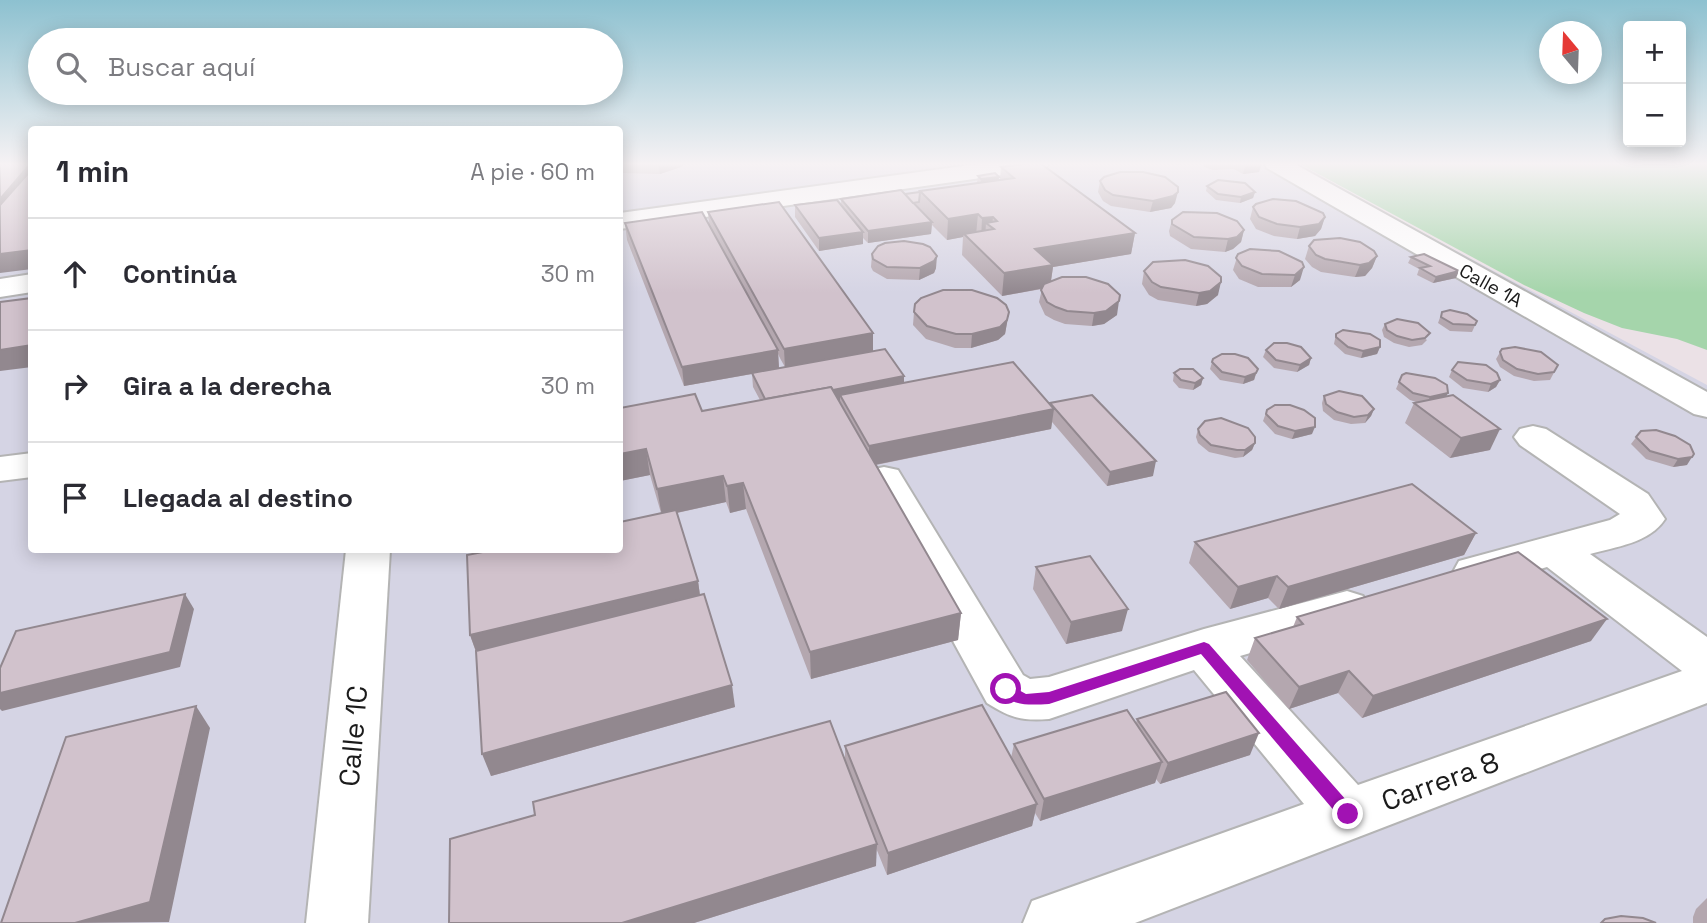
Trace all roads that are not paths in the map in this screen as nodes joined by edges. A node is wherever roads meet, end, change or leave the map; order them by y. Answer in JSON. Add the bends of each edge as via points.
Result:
{"nodes":[{"id":1,"x":702,"y":206,"type":"edge"},
{"id":2,"x":1352,"y":206,"type":"edge"},
{"id":3,"x":623,"y":219,"type":"edge"},
{"id":4,"x":28,"y":284,"type":"edge"},
{"id":5,"x":0,"y":288,"type":"edge"},
{"id":6,"x":28,"y":302,"type":"edge"},
{"id":7,"x":0,"y":305,"type":"edge"},
{"id":8,"x":1707,"y":406,"type":"edge"},
{"id":9,"x":1534,"y":437,"type":"dead end"},
{"id":10,"x":28,"y":466,"type":"edge"},
{"id":11,"x":0,"y":469,"type":"edge"},
{"id":12,"x":884,"y":479,"type":"edge"},
{"id":13,"x":1554,"y":550,"type":"junction"},
{"id":14,"x":368,"y":553,"type":"edge"},
{"id":15,"x":1433,"y":584,"type":"edge"},
{"id":16,"x":1379,"y":599,"type":"edge"},
{"id":17,"x":1204,"y":648,"type":"junction"},
{"id":18,"x":1707,"y":663,"type":"edge"},
{"id":19,"x":1707,"y":682,"type":"edge"},
{"id":20,"x":1348,"y":814,"type":"junction"},
{"id":21,"x":337,"y":923,"type":"edge"},
{"id":22,"x":1054,"y":923,"type":"edge"}],
"edges":[{"from":1,"to":3,"type":"street"},
{"from":2,"to":8,"type":"street","name":"Calle 1A"},
{"from":4,"to":5,"type":"street"},
{"from":6,"to":7,"type":"street"},
{"from":9,"to":13,"type":"street","via":[[1634,503],[1644,519],[1624,530]]},
{"from":10,"to":11,"type":"street"},
{"from":12,"to":17,"type":"street","via":[[1006,689],[1024,700],[1049,698]]},
{"from":13,"to":15,"type":"street"},
{"from":13,"to":18,"type":"street"},
{"from":14,"to":21,"type":"street","name":"Calle 1C"},
{"from":16,"to":17,"type":"street"},
{"from":17,"to":20,"type":"street"},
{"from":19,"to":20,"type":"street","name":"Carrera 8"},
{"from":20,"to":22,"type":"street","name":"Carrera 8"}]}
